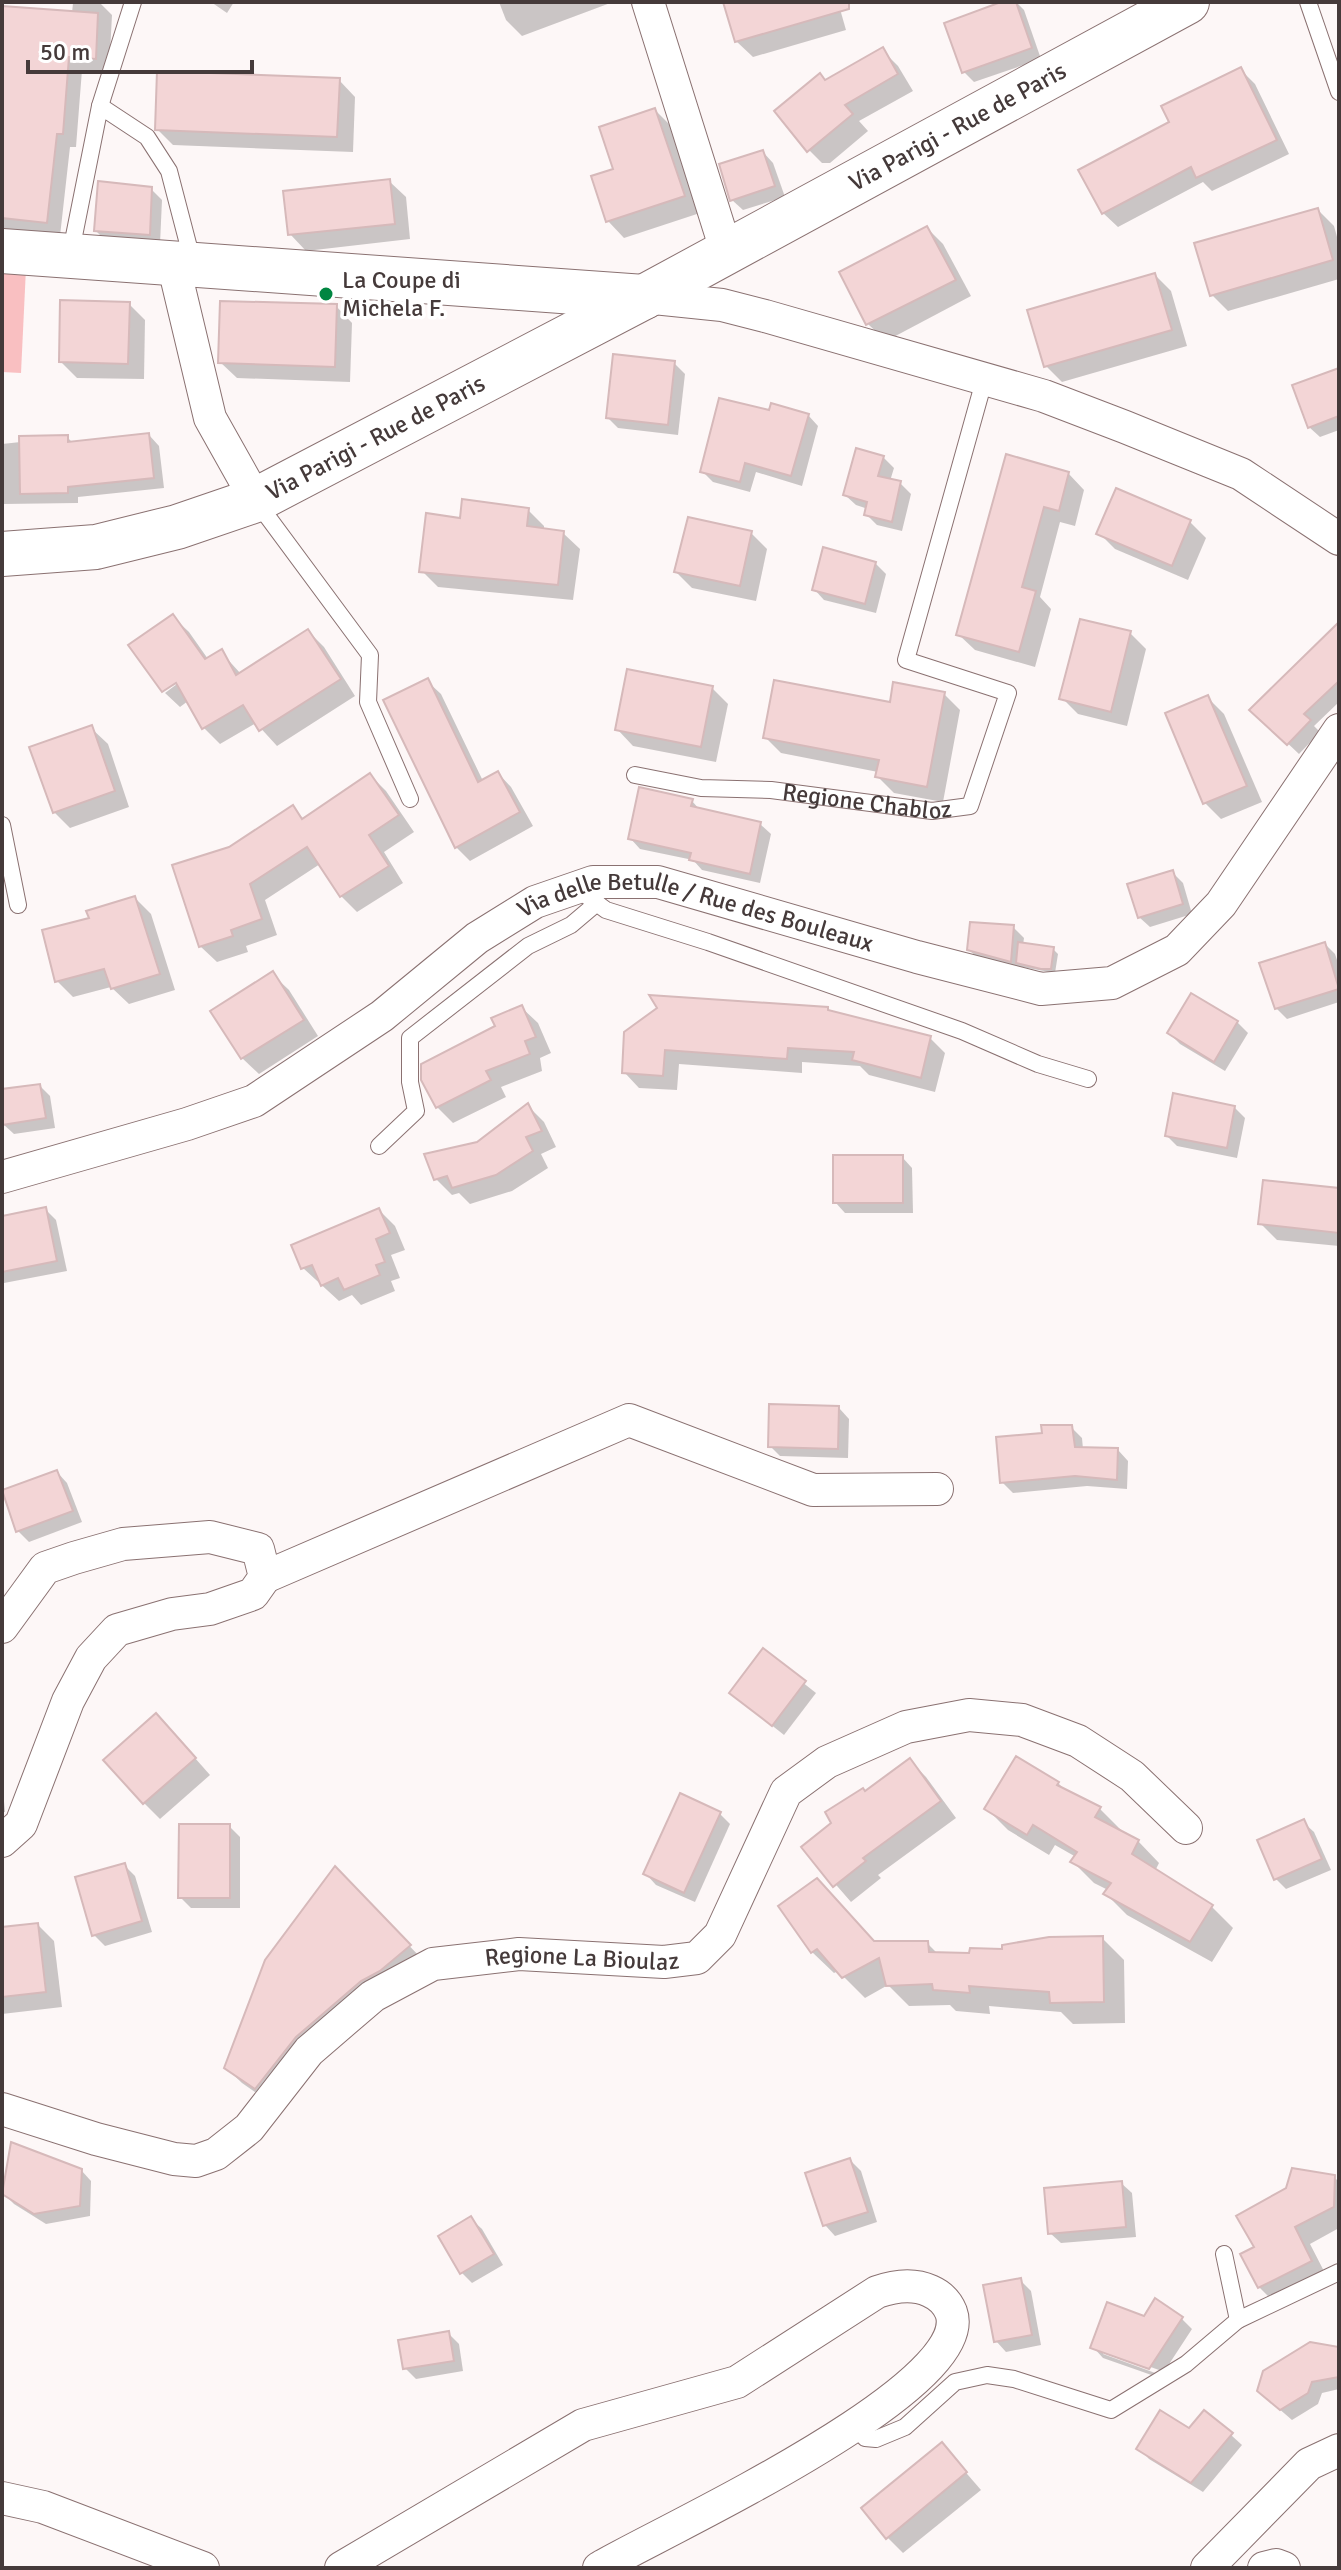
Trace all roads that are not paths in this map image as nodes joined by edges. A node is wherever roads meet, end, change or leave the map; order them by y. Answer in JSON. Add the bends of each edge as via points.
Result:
{"nodes":[{"id":1,"x":133,"y":2,"type":"edge"},
{"id":2,"x":648,"y":2,"type":"edge"},
{"id":3,"x":1187,"y":2,"type":"edge"},
{"id":4,"x":1308,"y":2,"type":"edge"},
{"id":5,"x":1339,"y":92,"type":"edge"},
{"id":6,"x":100,"y":106,"type":"junction"},
{"id":7,"x":726,"y":250,"type":"junction"},
{"id":8,"x":2,"y":251,"type":"edge"},
{"id":9,"x":70,"y":256,"type":"junction"},
{"id":10,"x":184,"y":264,"type":"junction"},
{"id":11,"x":644,"y":297,"type":"junction"},
{"id":12,"x":984,"y":381,"type":"junction"},
{"id":13,"x":256,"y":500,"type":"junction"},
{"id":14,"x":1339,"y":539,"type":"edge"},
{"id":15,"x":2,"y":554,"type":"edge"},
{"id":16,"x":1339,"y":730,"type":"edge"},
{"id":17,"x":635,"y":775,"type":"dead end"},
{"id":18,"x":410,"y":799,"type":"dead end"},
{"id":19,"x":2,"y":825,"type":"edge"},
{"id":20,"x":587,"y":896,"type":"junction"},
{"id":21,"x":18,"y":905,"type":"dead end"},
{"id":22,"x":1088,"y":1079,"type":"dead end"},
{"id":23,"x":379,"y":1146,"type":"dead end"},
{"id":24,"x":2,"y":1177,"type":"edge"},
{"id":25,"x":937,"y":1489,"type":"dead end"},
{"id":26,"x":265,"y":1577,"type":"junction"},
{"id":27,"x":2,"y":1627,"type":"edge"},
{"id":28,"x":1186,"y":1828,"type":"dead end"},
{"id":29,"x":2,"y":1841,"type":"edge"},
{"id":30,"x":2,"y":2109,"type":"edge"},
{"id":31,"x":1224,"y":2254,"type":"dead end"},
{"id":32,"x":1339,"y":2272,"type":"edge"},
{"id":33,"x":1238,"y":2320,"type":"junction"},
{"id":34,"x":856,"y":2425,"type":"junction"},
{"id":35,"x":1339,"y":2450,"type":"edge"},
{"id":36,"x":2,"y":2498,"type":"edge"},
{"id":37,"x":203,"y":2568,"type":"edge"},
{"id":38,"x":341,"y":2568,"type":"edge"},
{"id":39,"x":599,"y":2568,"type":"edge"},
{"id":40,"x":1207,"y":2568,"type":"edge"},
{"id":41,"x":1264,"y":2568,"type":"edge"},
{"id":42,"x":1284,"y":2568,"type":"edge"}],
"edges":[{"from":1,"to":6,"type":"lane"},
{"from":2,"to":7,"type":"street"},
{"from":3,"to":7,"type":"main road","name":"Via Parigi - Rue de Paris"},
{"from":4,"to":5,"type":"lane"},
{"from":6,"to":9,"type":"lane"},
{"from":6,"to":10,"type":"lane","via":[[147,137],[169,171]]},
{"from":7,"to":11,"type":"main road","name":"Via Parigi - Rue de Paris"},
{"from":8,"to":9,"type":"main road"},
{"from":9,"to":10,"type":"main road"},
{"from":10,"to":11,"type":"main road"},
{"from":10,"to":13,"type":"street","via":[[210,418]]},
{"from":11,"to":12,"type":"street","via":[[722,305]]},
{"from":11,"to":13,"type":"main road","name":"Via Parigi - Rue de Paris"},
{"from":12,"to":14,"type":"street","via":[[1044,396],[1241,474]]},
{"from":12,"to":17,"type":"lane","name":"Regione Chabloz","via":[[906,660],[1008,693],[970,806],[932,811],[771,790],[701,788]]},
{"from":13,"to":15,"type":"main road","name":"Via Parigi - Rue de Paris","via":[[96,547]]},
{"from":13,"to":18,"type":"lane","via":[[370,655],[368,702]]},
{"from":16,"to":20,"type":"street","name":"Via delle Betulle / Rue des Bouleaux","via":[[1221,904],[1177,950],[1112,983],[1041,989],[658,882],[593,882]]},
{"from":19,"to":21,"type":"lane"},
{"from":20,"to":22,"type":"lane","via":[[606,910]]},
{"from":20,"to":23,"type":"lane","via":[[571,925],[528,946],[410,1038],[416,1111]]},
{"from":20,"to":24,"type":"street","name":"Via delle Betulle / Rue des Bouleaux","via":[[535,902],[477,938],[372,1024],[254,1101]]},
{"from":25,"to":26,"type":"street","via":[[813,1490],[629,1420]]},
{"from":26,"to":27,"type":"street","via":[[258,1549],[210,1537],[123,1544],[45,1568]]},
{"from":26,"to":29,"type":"street","via":[[253,1594],[117,1630],[91,1658],[68,1701],[21,1824]]},
{"from":28,"to":30,"type":"street","name":"Regione La Bioulaz","via":[[1132,1776],[1078,1741],[1022,1720],[969,1715],[906,1727],[827,1762],[786,1792],[720,1935],[697,1958],[664,1962],[519,1954],[433,1964],[373,1996],[309,2051],[249,2128],[216,2154],[196,2161],[96,2139]]},
{"from":31,"to":33,"type":"lane"},
{"from":32,"to":33,"type":"lane"},
{"from":33,"to":34,"type":"lane","via":[[1186,2364],[1111,2410],[987,2375],[955,2382],[905,2427],[876,2439],[865,2438]]},
{"from":34,"to":38,"type":"street","via":[[898,2395],[950,2339],[952,2314],[937,2294],[903,2286],[877,2292],[737,2382],[583,2425]]},
{"from":34,"to":39,"type":"street"},
{"from":35,"to":40,"type":"street","via":[[1309,2464]]},
{"from":36,"to":37,"type":"street","via":[[43,2507]]},
{"from":41,"to":42,"type":"street"}]}
